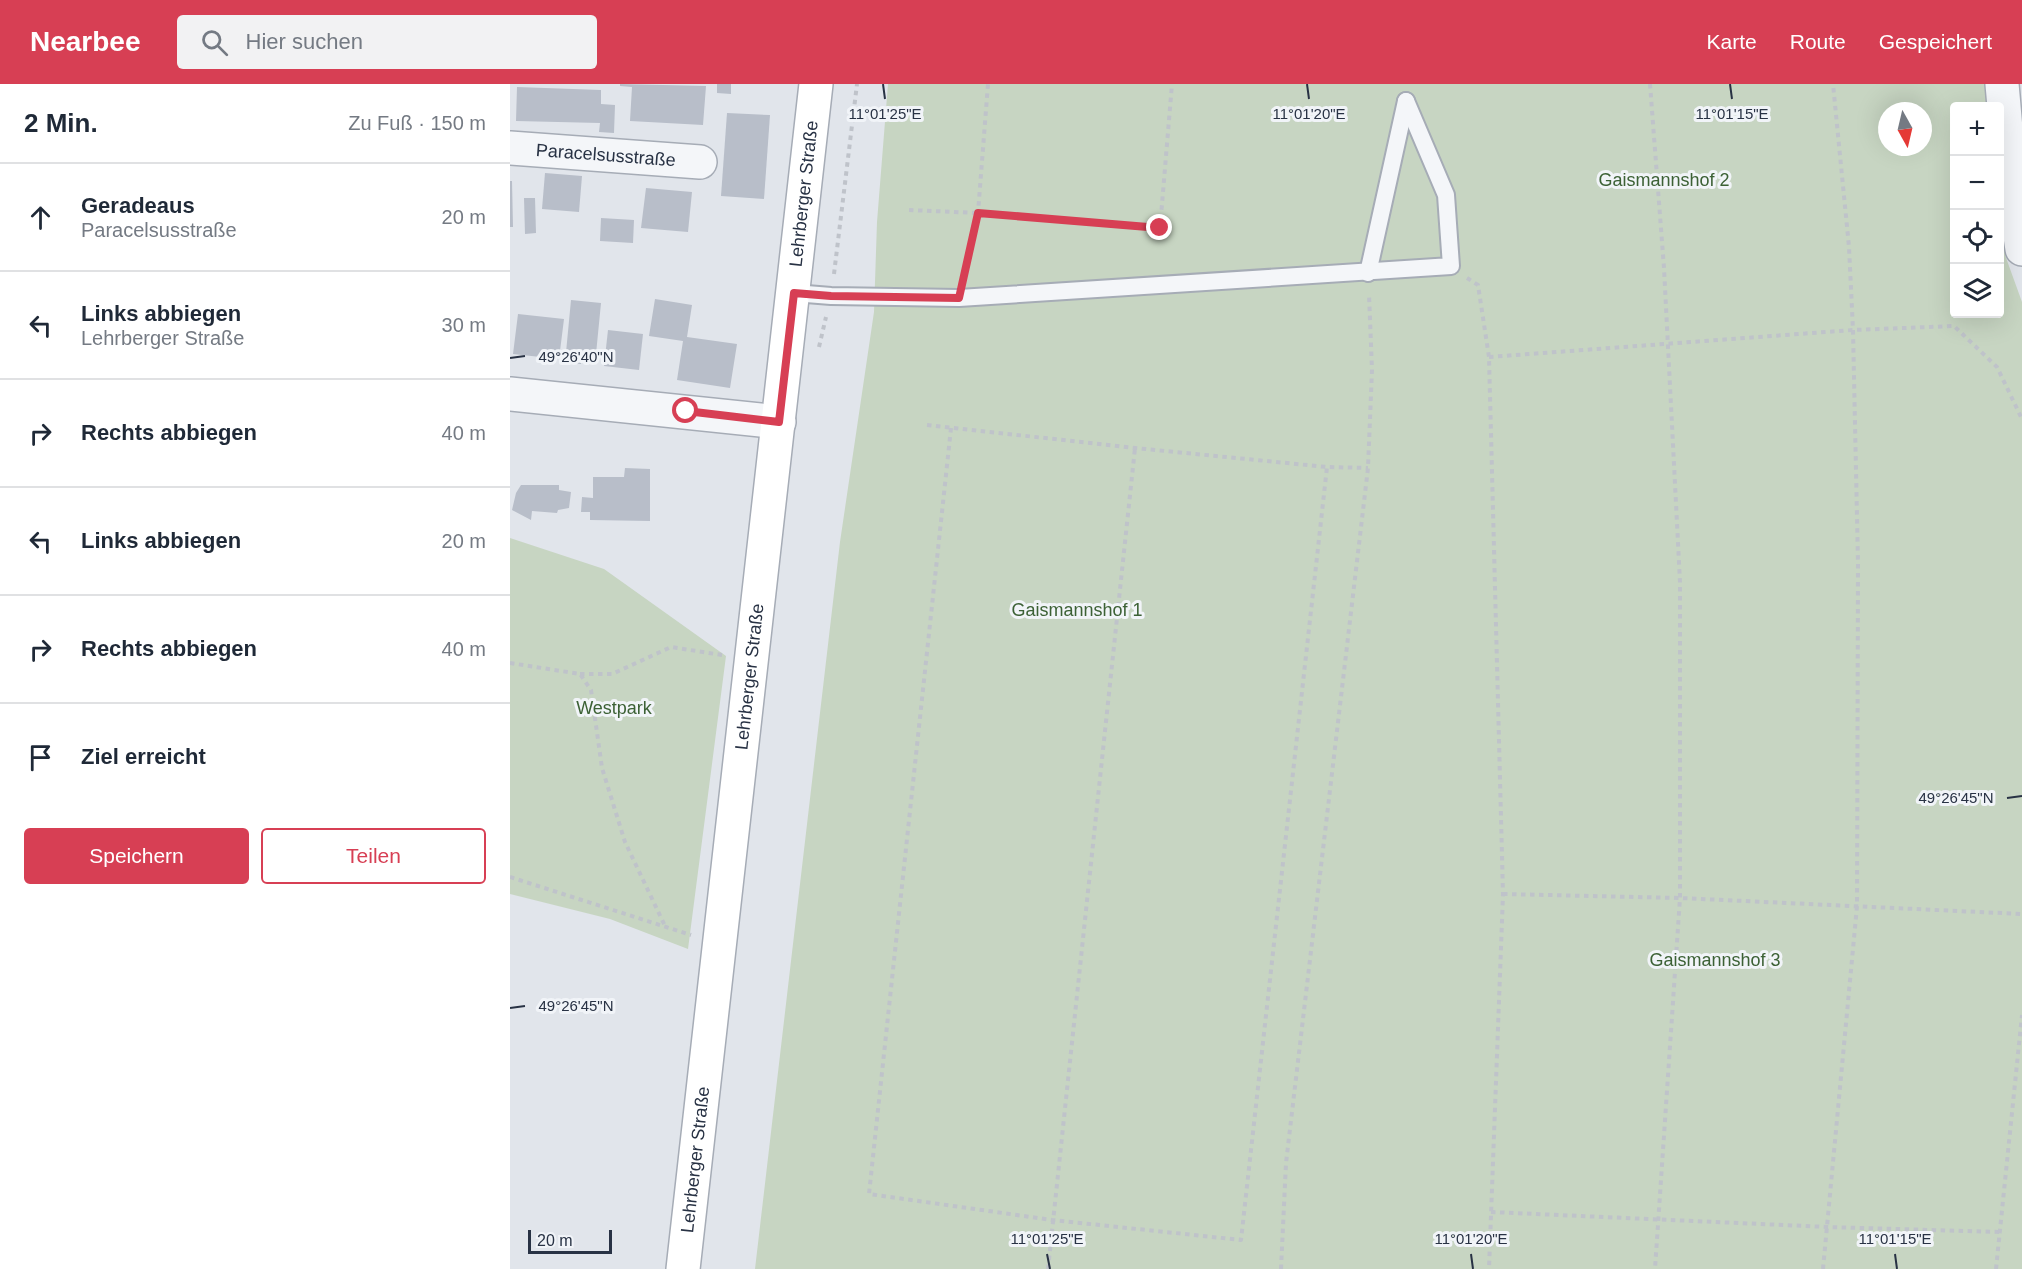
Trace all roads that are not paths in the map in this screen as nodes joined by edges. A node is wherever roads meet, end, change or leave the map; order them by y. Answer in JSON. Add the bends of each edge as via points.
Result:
{"nodes":[{"id":1,"x":816,"y":84,"type":"edge"},
{"id":2,"x":2002,"y":84,"type":"edge"},
{"id":3,"x":510,"y":148,"type":"edge"},
{"id":4,"x":700,"y":162,"type":"dead end"},
{"id":5,"x":2022,"y":249,"type":"edge"},
{"id":6,"x":1368,"y":273,"type":"junction"},
{"id":7,"x":794,"y":293,"type":"junction"},
{"id":8,"x":510,"y":394,"type":"edge"},
{"id":9,"x":779,"y":422,"type":"junction"},
{"id":10,"x":683,"y":1269,"type":"edge"}],
"edges":[{"from":1,"to":7,"type":"street","name":"Lehrberger Straße"},
{"from":2,"to":5,"type":"street"},
{"from":3,"to":4,"type":"street","name":"Paracelsusstraße"},
{"from":6,"to":6,"type":"lane","via":[[1451,266],[1446,195],[1406,101]]},
{"from":6,"to":7,"type":"lane","via":[[959,298]]},
{"from":7,"to":9,"type":"street","name":"Lehrberger Straße"},
{"from":8,"to":9,"type":"street"},
{"from":9,"to":10,"type":"street","name":"Lehrberger Straße"}]}
